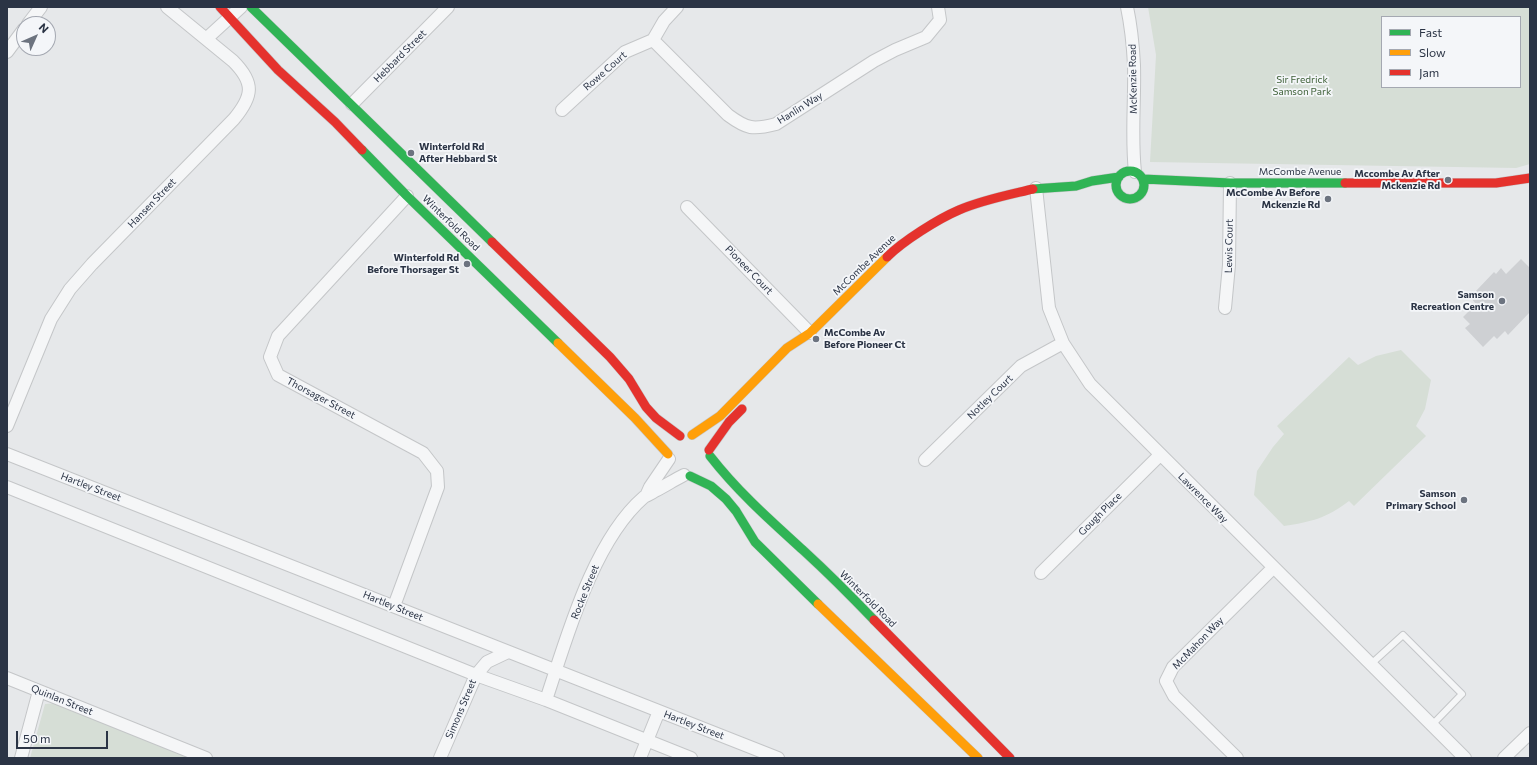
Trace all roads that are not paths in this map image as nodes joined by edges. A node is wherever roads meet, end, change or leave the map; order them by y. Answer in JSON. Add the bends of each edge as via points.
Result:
{"nodes":[{"id":1,"x":40,"y":7,"type":"edge"},
{"id":2,"x":167,"y":7,"type":"edge"},
{"id":3,"x":220,"y":7,"type":"edge"},
{"id":4,"x":241,"y":7,"type":"edge"},
{"id":5,"x":251,"y":7,"type":"edge"},
{"id":6,"x":448,"y":7,"type":"edge"},
{"id":7,"x":677,"y":7,"type":"edge"},
{"id":8,"x":938,"y":7,"type":"edge"},
{"id":9,"x":1127,"y":7,"type":"edge"},
{"id":10,"x":34,"y":16,"type":"edge"},
{"id":11,"x":229,"y":18,"type":"junction"},
{"id":12,"x":206,"y":39,"type":"junction"},
{"id":13,"x":16,"y":40,"type":"edge"},
{"id":14,"x":653,"y":40,"type":"junction"},
{"id":15,"x":7,"y":52,"type":"edge"},
{"id":16,"x":352,"y":104,"type":"junction"},
{"id":17,"x":562,"y":110,"type":"dead end"},
{"id":18,"x":1131,"y":175,"type":"junction"},
{"id":19,"x":1530,"y":178,"type":"edge"},
{"id":20,"x":1076,"y":186,"type":"junction"},
{"id":21,"x":1036,"y":188,"type":"junction"},
{"id":22,"x":1091,"y":191,"type":"dead end"},
{"id":23,"x":1230,"y":191,"type":"junction"},
{"id":24,"x":407,"y":196,"type":"junction"},
{"id":25,"x":687,"y":207,"type":"dead end"},
{"id":26,"x":1225,"y":308,"type":"dead end"},
{"id":27,"x":810,"y":333,"type":"junction"},
{"id":28,"x":1063,"y":343,"type":"junction"},
{"id":29,"x":798,"y":350,"type":"dead end"},
{"id":30,"x":751,"y":400,"type":"dead end"},
{"id":31,"x":7,"y":426,"type":"edge"},
{"id":32,"x":692,"y":435,"type":"junction"},
{"id":33,"x":680,"y":436,"type":"junction"},
{"id":34,"x":709,"y":453,"type":"junction"},
{"id":35,"x":7,"y":454,"type":"edge"},
{"id":36,"x":1160,"y":455,"type":"junction"},
{"id":37,"x":669,"y":457,"type":"junction"},
{"id":38,"x":924,"y":460,"type":"dead end"},
{"id":39,"x":687,"y":475,"type":"junction"},
{"id":40,"x":7,"y":487,"type":"edge"},
{"id":41,"x":646,"y":496,"type":"junction"},
{"id":42,"x":1273,"y":568,"type":"junction"},
{"id":43,"x":1041,"y":573,"type":"dead end"},
{"id":44,"x":394,"y":606,"type":"junction"},
{"id":45,"x":508,"y":652,"type":"junction"},
{"id":46,"x":1371,"y":664,"type":"junction"},
{"id":47,"x":556,"y":671,"type":"junction"},
{"id":48,"x":476,"y":675,"type":"junction"},
{"id":49,"x":7,"y":678,"type":"edge"},
{"id":50,"x":39,"y":691,"type":"junction"},
{"id":51,"x":546,"y":700,"type":"junction"},
{"id":52,"x":659,"y":711,"type":"junction"},
{"id":53,"x":1432,"y":725,"type":"junction"},
{"id":54,"x":1530,"y":733,"type":"edge"},
{"id":55,"x":647,"y":741,"type":"junction"},
{"id":56,"x":1459,"y":756,"type":"edge"},
{"id":57,"x":21,"y":758,"type":"edge"},
{"id":58,"x":206,"y":758,"type":"edge"},
{"id":59,"x":440,"y":758,"type":"edge"},
{"id":60,"x":640,"y":758,"type":"edge"},
{"id":61,"x":691,"y":758,"type":"edge"},
{"id":62,"x":778,"y":758,"type":"edge"},
{"id":63,"x":978,"y":758,"type":"edge"},
{"id":64,"x":1010,"y":758,"type":"edge"},
{"id":65,"x":1236,"y":758,"type":"edge"},
{"id":66,"x":1504,"y":758,"type":"edge"}],
"edges":[{"from":1,"to":10,"type":"street"},
{"from":2,"to":12,"type":"street","name":"Hansen Street"},
{"from":3,"to":11,"type":"main road","name":"Winterfold Road"},
{"from":4,"to":11,"type":"street"},
{"from":5,"to":16,"type":"main road","name":"Winterfold Road"},
{"from":6,"to":16,"type":"street","name":"Hebbard Street"},
{"from":7,"to":14,"type":"street","via":[[664,21]]},
{"from":8,"to":14,"type":"street","name":"Hanlin Way","via":[[940,20],[926,37],[874,61],[776,124],[764,127],[752,128],[742,125],[728,115]]},
{"from":9,"to":18,"type":"street","name":"McKenzie Road","via":[[1134,65]]},
{"from":11,"to":12,"type":"street"},
{"from":11,"to":24,"type":"main road","name":"Winterfold Road","via":[[278,70],[335,122]]},
{"from":12,"to":31,"type":"street","name":"Hansen Street","via":[[233,61],[246,76],[249,93],[247,102],[234,119],[70,289],[51,319]]},
{"from":13,"to":15,"type":"street"},
{"from":14,"to":17,"type":"street","name":"Rowe Court","via":[[625,52]]},
{"from":16,"to":33,"type":"main road","name":"Winterfold Road","via":[[610,357],[629,379],[646,407]]},
{"from":18,"to":18,"type":"main road","via":[[1116,186],[1115,192],[1130,200],[1148,190]]},
{"from":18,"to":20,"type":"main road","name":"McCombe Avenue"},
{"from":18,"to":23,"type":"main road","name":"McCombe Avenue"},
{"from":19,"to":23,"type":"main road","name":"McCombe Avenue","via":[[1496,183]]},
{"from":20,"to":21,"type":"main road","name":"McCombe Avenue"},
{"from":20,"to":22,"type":"main road","name":"McCombe Avenue"},
{"from":21,"to":27,"type":"main road","name":"McCombe Avenue","via":[[974,203],[918,233],[892,252]]},
{"from":21,"to":28,"type":"street","name":"Lawrence Way","via":[[1049,308]]},
{"from":23,"to":26,"type":"street","name":"Lewis Court","via":[[1229,265]]},
{"from":24,"to":37,"type":"main road","name":"Winterfold Road","via":[[635,418]]},
{"from":24,"to":44,"type":"street","name":"Thorsager Street","via":[[278,336],[270,357],[278,375],[423,453],[437,471],[438,487]]},
{"from":25,"to":27,"type":"street","name":"Pioneer Court"},
{"from":27,"to":29,"type":"main road","name":"McCombe Avenue"},
{"from":27,"to":32,"type":"main road","name":"McCombe Avenue","via":[[787,348],[720,416]]},
{"from":28,"to":36,"type":"street","name":"Lawrence Way","via":[[1090,384]]},
{"from":28,"to":38,"type":"street","name":"Notley Court","via":[[1021,366]]},
{"from":30,"to":34,"type":"main road","via":[[729,422]]},
{"from":32,"to":33,"type":"main road"},
{"from":32,"to":34,"type":"main road","via":[[702,440]]},
{"from":33,"to":37,"type":"main road","via":[[672,444]]},
{"from":34,"to":39,"type":"main road","via":[[703,470]]},
{"from":34,"to":64,"type":"main road","name":"Winterfold Road","via":[[736,488],[820,566]]},
{"from":35,"to":44,"type":"street","name":"Hartley Street"},
{"from":36,"to":42,"type":"street","name":"Lawrence Way"},
{"from":36,"to":43,"type":"street","name":"Gough Place"},
{"from":37,"to":39,"type":"main road","via":[[674,469]]},
{"from":37,"to":41,"type":"street","name":"Rocke Street"},
{"from":39,"to":41,"type":"street","name":"Rocke Street"},
{"from":39,"to":63,"type":"main road","via":[[711,486],[726,499],[755,542],[771,559]]},
{"from":40,"to":48,"type":"street"},
{"from":41,"to":47,"type":"street","name":"Rocke Street","via":[[621,522],[598,561],[584,590]]},
{"from":42,"to":46,"type":"street","name":"Lawrence Way"},
{"from":42,"to":65,"type":"street","name":"McMahon Way","via":[[1173,667],[1166,681],[1174,696]]},
{"from":44,"to":45,"type":"street","name":"Hartley Street"},
{"from":45,"to":47,"type":"street","name":"Hartley Street"},
{"from":45,"to":48,"type":"street","name":"Simons Street","via":[[487,662]]},
{"from":46,"to":53,"type":"street","name":"Lawrence Way"},
{"from":46,"to":53,"type":"lane","via":[[1403,635],[1462,694]]},
{"from":47,"to":51,"type":"street","name":"Rocke Street"},
{"from":47,"to":52,"type":"street","name":"Hartley Street"},
{"from":48,"to":51,"type":"street"},
{"from":48,"to":59,"type":"street","name":"Simons Street"},
{"from":49,"to":50,"type":"street","name":"Quinlan Street"},
{"from":50,"to":57,"type":"street"},
{"from":50,"to":58,"type":"street","name":"Quinlan Street"},
{"from":51,"to":55,"type":"street"},
{"from":52,"to":55,"type":"street"},
{"from":52,"to":62,"type":"street","name":"Hartley Street"},
{"from":53,"to":56,"type":"street","name":"Lawrence Way"},
{"from":54,"to":66,"type":"street"},
{"from":55,"to":60,"type":"street"},
{"from":55,"to":61,"type":"street"}]}
